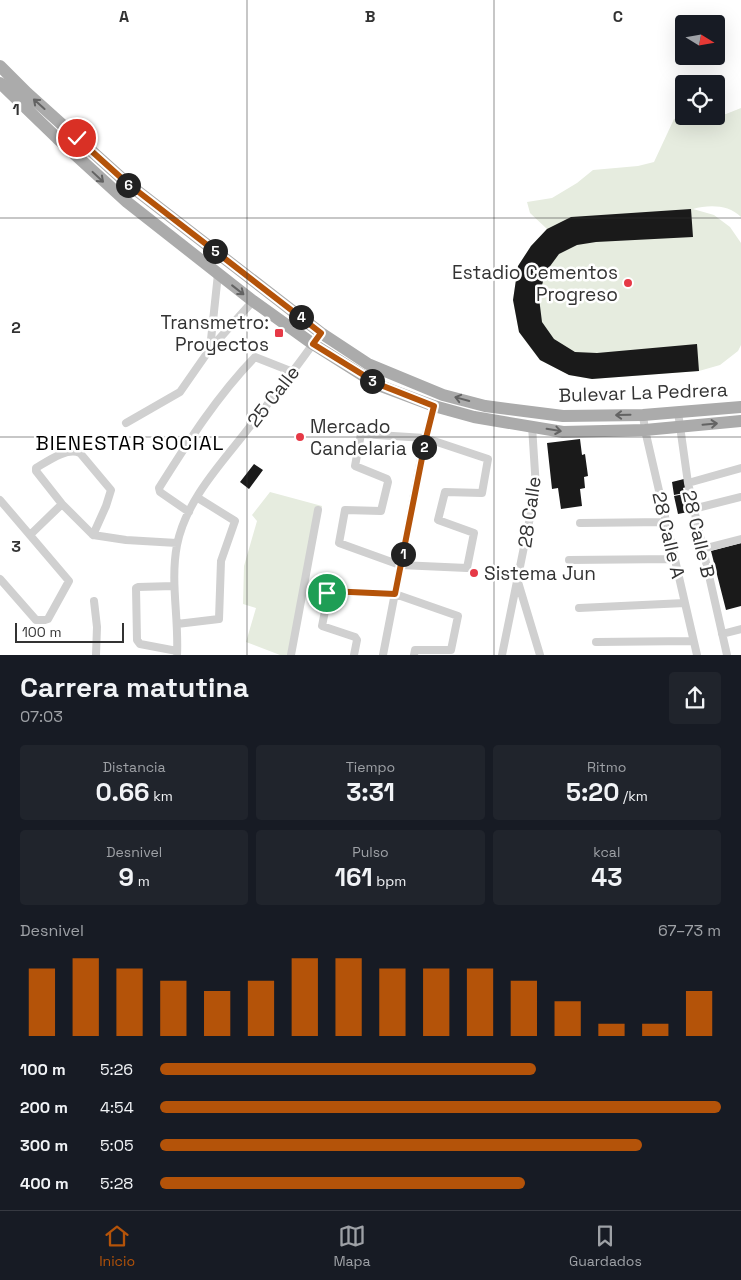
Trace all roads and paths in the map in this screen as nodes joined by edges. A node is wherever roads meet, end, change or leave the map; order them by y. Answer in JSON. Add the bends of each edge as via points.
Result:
{"nodes":[{"id":1,"x":0,"y":66,"type":"edge"},
{"id":2,"x":0,"y":83,"type":"edge"},
{"id":3,"x":218,"y":274,"type":"junction"},
{"id":4,"x":253,"y":302,"type":"junction"},
{"id":5,"x":321,"y":333,"type":"junction"},
{"id":6,"x":313,"y":344,"type":"junction"},
{"id":7,"x":210,"y":349,"type":"junction"},
{"id":8,"x":293,"y":372,"type":"junction"},
{"id":9,"x":434,"y":406,"type":"junction"},
{"id":10,"x":741,"y":407,"type":"edge"},
{"id":11,"x":678,"y":412,"type":"junction"},
{"id":12,"x":643,"y":415,"type":"junction"},
{"id":13,"x":741,"y":421,"type":"edge"},
{"id":14,"x":126,"y":423,"type":"dead end"},
{"id":15,"x":532,"y":426,"type":"junction"},
{"id":16,"x":680,"y":426,"type":"junction"},
{"id":17,"x":644,"y":430,"type":"junction"},
{"id":18,"x":426,"y":438,"type":"junction"},
{"id":19,"x":741,"y":468,"type":"edge"},
{"id":20,"x":688,"y":483,"type":"junction"},
{"id":21,"x":741,"y":496,"type":"edge"},
{"id":22,"x":198,"y":498,"type":"junction"},
{"id":23,"x":0,"y":500,"type":"edge"},
{"id":24,"x":62,"y":504,"type":"junction"},
{"id":25,"x":693,"y":509,"type":"junction"},
{"id":26,"x":318,"y":510,"type":"dead end"},
{"id":27,"x":189,"y":512,"type":"junction"},
{"id":28,"x":666,"y":522,"type":"junction"},
{"id":29,"x":580,"y":523,"type":"dead end"},
{"id":30,"x":30,"y":534,"type":"junction"},
{"id":31,"x":93,"y":535,"type":"junction"},
{"id":32,"x":741,"y":539,"type":"edge"},
{"id":33,"x":178,"y":543,"type":"junction"},
{"id":34,"x":702,"y":548,"type":"junction"},
{"id":35,"x":675,"y":559,"type":"junction"},
{"id":36,"x":569,"y":560,"type":"dead end"},
{"id":37,"x":400,"y":565,"type":"junction"},
{"id":38,"x":0,"y":579,"type":"edge"},
{"id":39,"x":518,"y":580,"type":"junction"},
{"id":40,"x":174,"y":586,"type":"junction"},
{"id":41,"x":395,"y":594,"type":"junction"},
{"id":42,"x":94,"y":601,"type":"dead end"},
{"id":43,"x":685,"y":603,"type":"junction"},
{"id":44,"x":579,"y":608,"type":"dead end"},
{"id":45,"x":177,"y":624,"type":"junction"},
{"id":46,"x":741,"y":629,"type":"edge"},
{"id":47,"x":722,"y":634,"type":"junction"},
{"id":48,"x":693,"y":641,"type":"junction"},
{"id":49,"x":596,"y":642,"type":"dead end"},
{"id":50,"x":177,"y":653,"type":"edge"},
{"id":51,"x":414,"y":653,"type":"edge"},
{"id":52,"x":96,"y":655,"type":"edge"},
{"id":53,"x":291,"y":655,"type":"edge"},
{"id":54,"x":354,"y":655,"type":"edge"},
{"id":55,"x":383,"y":655,"type":"edge"},
{"id":56,"x":502,"y":655,"type":"edge"},
{"id":57,"x":540,"y":655,"type":"edge"},
{"id":58,"x":697,"y":655,"type":"edge"},
{"id":59,"x":727,"y":655,"type":"edge"}],
"edges":[{"from":5,"to":1,"type":"main road","name":"Bulevar La Pedrera","one_way":true,"via":[[127,183]]},
{"from":2,"to":3,"type":"main road","name":"Bulevar La Pedrera","one_way":true,"via":[[114,192]]},
{"from":3,"to":4,"type":"main road","name":"Bulevar La Pedrera","one_way":true},
{"from":3,"to":7,"type":"street"},
{"from":4,"to":6,"type":"main road","name":"Bulevar La Pedrera"},
{"from":4,"to":7,"type":"street"},
{"from":5,"to":6,"type":"street","name":"25 Calle"},
{"from":12,"to":5,"type":"main road","name":"Bulevar La Pedrera","one_way":true,"via":[[563,416],[443,395],[368,364]]},
{"from":6,"to":8,"type":"street","name":"25 Calle"},
{"from":6,"to":9,"type":"main road","name":"Bulevar La Pedrera","via":[[378,384]]},
{"from":7,"to":14,"type":"street","via":[[180,392]]},
{"from":8,"to":22,"type":"street","name":"25 Calle"},
{"from":8,"to":27,"type":"street","via":[[254,357],[220,396],[159,488]]},
{"from":9,"to":15,"type":"main road","name":"Bulevar La Pedrera","via":[[474,417]]},
{"from":9,"to":18,"type":"street"},
{"from":10,"to":11,"type":"main road","name":"Bulevar La Pedrera"},
{"from":11,"to":12,"type":"main road","name":"Bulevar La Pedrera"},
{"from":11,"to":16,"type":"street","name":"28 Calle B"},
{"from":12,"to":17,"type":"street","name":"28 Calle A"},
{"from":16,"to":13,"type":"main road","name":"Bulevar La Pedrera","one_way":true},
{"from":15,"to":17,"type":"main road","name":"Bulevar La Pedrera","one_way":true,"via":[[564,432]]},
{"from":15,"to":39,"type":"street","name":"28 Calle","via":[[536,488]]},
{"from":16,"to":17,"type":"main road","name":"Bulevar La Pedrera"},
{"from":16,"to":20,"type":"street","name":"28 Calle B"},
{"from":17,"to":28,"type":"street","name":"28 Calle A"},
{"from":18,"to":37,"type":"street"},
{"from":18,"to":37,"type":"street","via":[[360,435],[355,466],[388,480],[381,511],[345,510],[339,543]]},
{"from":18,"to":37,"type":"street","via":[[488,459],[482,493],[445,492],[438,520],[474,533],[467,568]]},
{"from":19,"to":20,"type":"street"},
{"from":20,"to":25,"type":"street","name":"28 Calle B"},
{"from":21,"to":25,"type":"street"},
{"from":22,"to":27,"type":"street","name":"25 Calle"},
{"from":22,"to":45,"type":"street","via":[[235,521],[222,561],[219,619]]},
{"from":23,"to":30,"type":"street"},
{"from":24,"to":30,"type":"street"},
{"from":24,"to":31,"type":"street"},
{"from":24,"to":31,"type":"street","via":[[36,468],[73,451],[80,453],[111,492]]},
{"from":25,"to":34,"type":"street","name":"28 Calle B"},
{"from":26,"to":53,"type":"street"},
{"from":27,"to":33,"type":"street","name":"25 Calle"},
{"from":28,"to":29,"type":"street"},
{"from":28,"to":35,"type":"street","name":"28 Calle A"},
{"from":30,"to":38,"type":"street","via":[[69,580],[48,619],[36,620]]},
{"from":31,"to":33,"type":"street"},
{"from":32,"to":34,"type":"street"},
{"from":33,"to":40,"type":"street","name":"25 Calle"},
{"from":34,"to":47,"type":"street","name":"28 Calle B"},
{"from":35,"to":36,"type":"street"},
{"from":35,"to":43,"type":"street","name":"28 Calle A"},
{"from":37,"to":41,"type":"street"},
{"from":39,"to":56,"type":"street","name":"28 Calle"},
{"from":39,"to":57,"type":"street"},
{"from":40,"to":45,"type":"street","name":"25 Calle"},
{"from":40,"to":50,"type":"street","via":[[136,588],[136,640],[140,644]]},
{"from":41,"to":51,"type":"street","via":[[458,616],[450,650]]},
{"from":41,"to":54,"type":"street","via":[[328,591],[322,626],[355,637]]},
{"from":41,"to":55,"type":"street"},
{"from":42,"to":52,"type":"street"},
{"from":43,"to":44,"type":"street"},
{"from":43,"to":48,"type":"street","name":"28 Calle A"},
{"from":45,"to":50,"type":"street","name":"25 Calle"},
{"from":46,"to":47,"type":"street"},
{"from":47,"to":59,"type":"street","name":"28 Calle B"},
{"from":48,"to":49,"type":"street"},
{"from":48,"to":58,"type":"street","name":"28 Calle A"}]}
